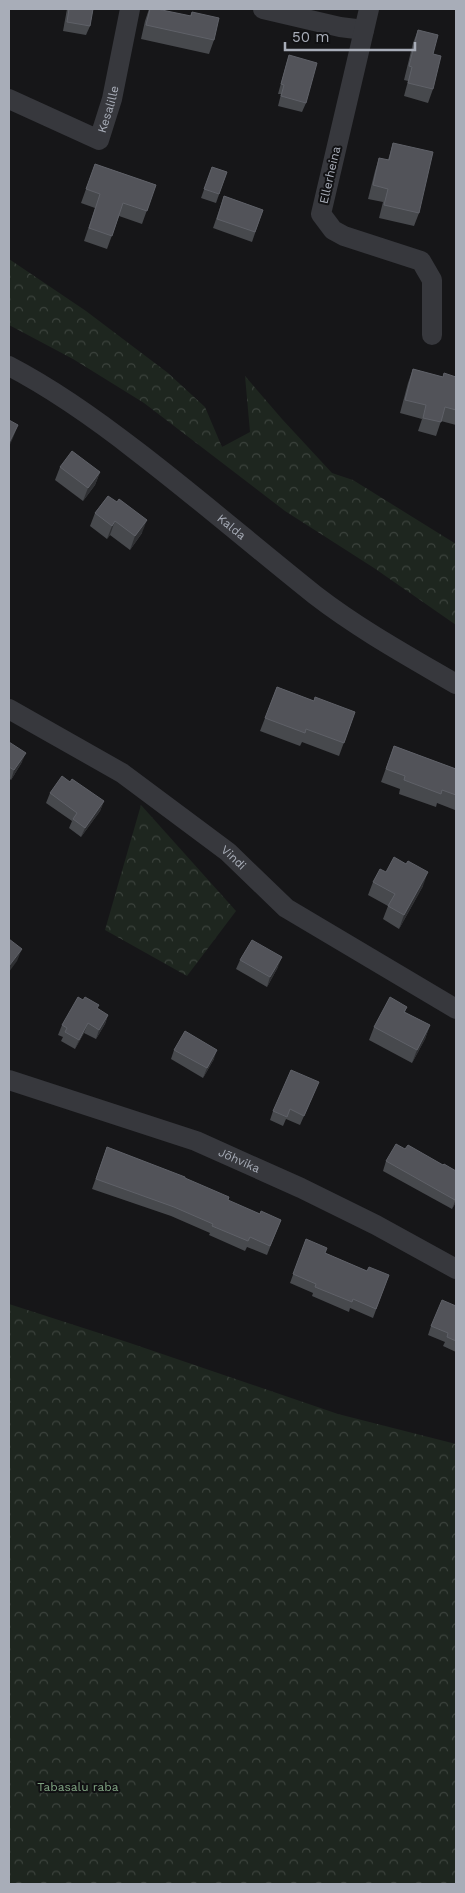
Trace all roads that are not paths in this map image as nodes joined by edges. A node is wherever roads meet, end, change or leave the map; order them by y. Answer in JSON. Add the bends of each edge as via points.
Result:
{"nodes":[{"id":1,"x":130,"y":9,"type":"edge"},
{"id":2,"x":262,"y":9,"type":"edge"},
{"id":3,"x":369,"y":9,"type":"edge"},
{"id":4,"x":364,"y":30,"type":"junction"},
{"id":5,"x":9,"y":99,"type":"edge"},
{"id":6,"x":432,"y":334,"type":"dead end"},
{"id":7,"x":9,"y":366,"type":"edge"},
{"id":8,"x":456,"y":684,"type":"edge"},
{"id":9,"x":9,"y":709,"type":"edge"},
{"id":10,"x":456,"y":1008,"type":"edge"},
{"id":11,"x":9,"y":1080,"type":"edge"},
{"id":12,"x":456,"y":1269,"type":"edge"}],
"edges":[{"from":1,"to":5,"type":"street","name":"Kesalille","via":[[112,99],[99,140]]},
{"from":2,"to":4,"type":"street"},
{"from":3,"to":4,"type":"street","name":"Ellerheina"},
{"from":4,"to":6,"type":"street","name":"Ellerheina","via":[[321,214],[333,230],[344,236],[421,261],[432,280]]},
{"from":7,"to":8,"type":"street","name":"Kalda","via":[[96,420],[316,596],[395,649]]},
{"from":9,"to":10,"type":"street","name":"Vindi","via":[[112,765],[228,852],[286,908]]},
{"from":11,"to":12,"type":"street","name":"Jõhvika","via":[[196,1141],[368,1221]]}]}
